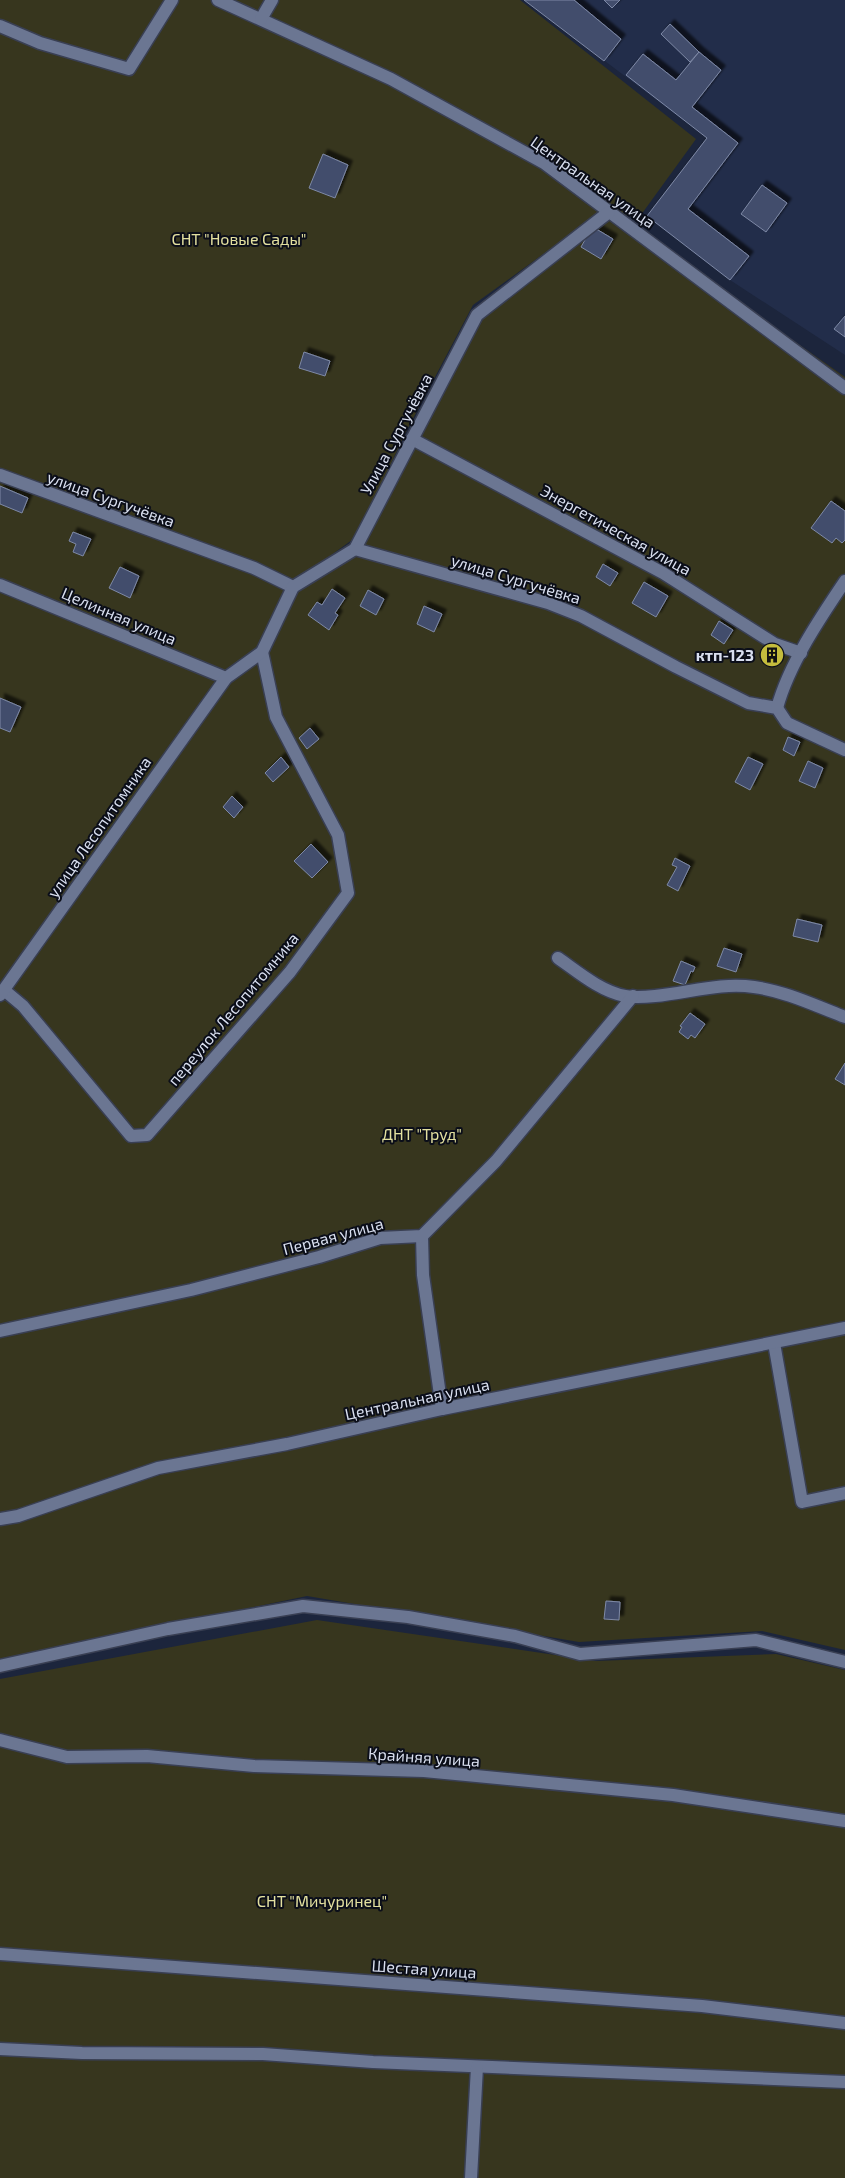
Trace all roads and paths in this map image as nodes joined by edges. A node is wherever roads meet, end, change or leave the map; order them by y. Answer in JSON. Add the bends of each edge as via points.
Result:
{"nodes":[{"id":1,"x":172,"y":0,"type":"edge"},
{"id":2,"x":218,"y":0,"type":"edge"},
{"id":3,"x":272,"y":0,"type":"edge"},
{"id":4,"x":260,"y":19,"type":"junction"},
{"id":5,"x":0,"y":26,"type":"edge"},
{"id":6,"x":609,"y":212,"type":"junction"},
{"id":7,"x":845,"y":388,"type":"edge"},
{"id":8,"x":412,"y":439,"type":"junction"},
{"id":9,"x":0,"y":475,"type":"edge"},
{"id":10,"x":355,"y":549,"type":"junction"},
{"id":11,"x":845,"y":581,"type":"edge"},
{"id":12,"x":0,"y":585,"type":"edge"},
{"id":13,"x":293,"y":587,"type":"junction"},
{"id":14,"x":262,"y":652,"type":"junction"},
{"id":15,"x":801,"y":653,"type":"junction"},
{"id":16,"x":226,"y":678,"type":"junction"},
{"id":17,"x":777,"y":708,"type":"junction"},
{"id":18,"x":845,"y":750,"type":"edge"},
{"id":19,"x":558,"y":958,"type":"dead end"},
{"id":20,"x":2,"y":993,"type":"edge"},
{"id":21,"x":633,"y":996,"type":"junction"},
{"id":22,"x":845,"y":1018,"type":"edge"},
{"id":23,"x":422,"y":1236,"type":"junction"},
{"id":24,"x":845,"y":1328,"type":"edge"},
{"id":25,"x":0,"y":1331,"type":"edge"},
{"id":26,"x":774,"y":1343,"type":"junction"},
{"id":27,"x":442,"y":1409,"type":"junction"},
{"id":28,"x":845,"y":1494,"type":"edge"},
{"id":29,"x":0,"y":1520,"type":"edge"},
{"id":30,"x":845,"y":1662,"type":"edge"},
{"id":31,"x":0,"y":1666,"type":"edge"},
{"id":32,"x":0,"y":1740,"type":"edge"},
{"id":33,"x":845,"y":1820,"type":"edge"},
{"id":34,"x":0,"y":1954,"type":"edge"},
{"id":35,"x":845,"y":2023,"type":"edge"},
{"id":36,"x":0,"y":2050,"type":"edge"},
{"id":37,"x":477,"y":2067,"type":"junction"},
{"id":38,"x":845,"y":2082,"type":"edge"},
{"id":39,"x":471,"y":2178,"type":"edge"}],
"edges":[{"from":1,"to":5,"type":"street","via":[[129,69],[40,43]]},
{"from":2,"to":4,"type":"street","name":"Центральная улица"},
{"from":3,"to":4,"type":"street"},
{"from":4,"to":6,"type":"street","name":"Центральная улица","via":[[391,79],[544,163]]},
{"from":6,"to":7,"type":"street","name":"Центральная улица"},
{"from":6,"to":8,"type":"street","name":"Улица Сургучёвка","via":[[477,315]]},
{"from":8,"to":10,"type":"street","name":"Улица Сургучёвка"},
{"from":8,"to":15,"type":"street","name":"Энергетическая улица","via":[[663,573],[775,644]]},
{"from":9,"to":13,"type":"street","name":"улица Сургучёвка","via":[[254,568]]},
{"from":10,"to":13,"type":"street"},
{"from":10,"to":17,"type":"street","name":"улица Сургучёвка","via":[[548,603],[748,703]]},
{"from":11,"to":15,"type":"street"},
{"from":12,"to":16,"type":"street","name":"Целинная улица"},
{"from":13,"to":14,"type":"street"},
{"from":14,"to":16,"type":"street"},
{"from":14,"to":20,"type":"street","name":"переулок Лесопитомника","via":[[276,717],[338,835],[348,893],[290,972],[146,1134],[131,1136],[23,1006]]},
{"from":15,"to":17,"type":"street","via":[[781,691]]},
{"from":16,"to":20,"type":"street","name":"улица Лесопитомника"},
{"from":17,"to":18,"type":"street","via":[[787,723]]},
{"from":19,"to":21,"type":"street","via":[[603,988]]},
{"from":21,"to":22,"type":"street","via":[[715,987],[754,987]]},
{"from":21,"to":23,"type":"street","via":[[496,1161]]},
{"from":23,"to":25,"type":"street","name":"Первая улица","via":[[380,1238],[191,1290]]},
{"from":23,"to":27,"type":"street","via":[[423,1275]]},
{"from":24,"to":26,"type":"street","name":"Центральная улица"},
{"from":26,"to":27,"type":"street","name":"Центральная улица"},
{"from":26,"to":28,"type":"street","via":[[802,1502]]},
{"from":27,"to":29,"type":"street","name":"Центральная улица","via":[[287,1444],[158,1468]]},
{"from":30,"to":31,"type":"street","via":[[756,1640],[580,1654],[515,1636],[408,1617],[303,1606],[168,1629]]},
{"from":32,"to":33,"type":"street","name":"Крайняя улица","via":[[67,1757],[146,1756],[254,1766],[424,1771],[673,1795]]},
{"from":34,"to":35,"type":"street","name":"Шестая улица","via":[[702,2006]]},
{"from":36,"to":37,"type":"street","via":[[262,2054]]},
{"from":37,"to":38,"type":"street"},
{"from":37,"to":39,"type":"street"}]}
